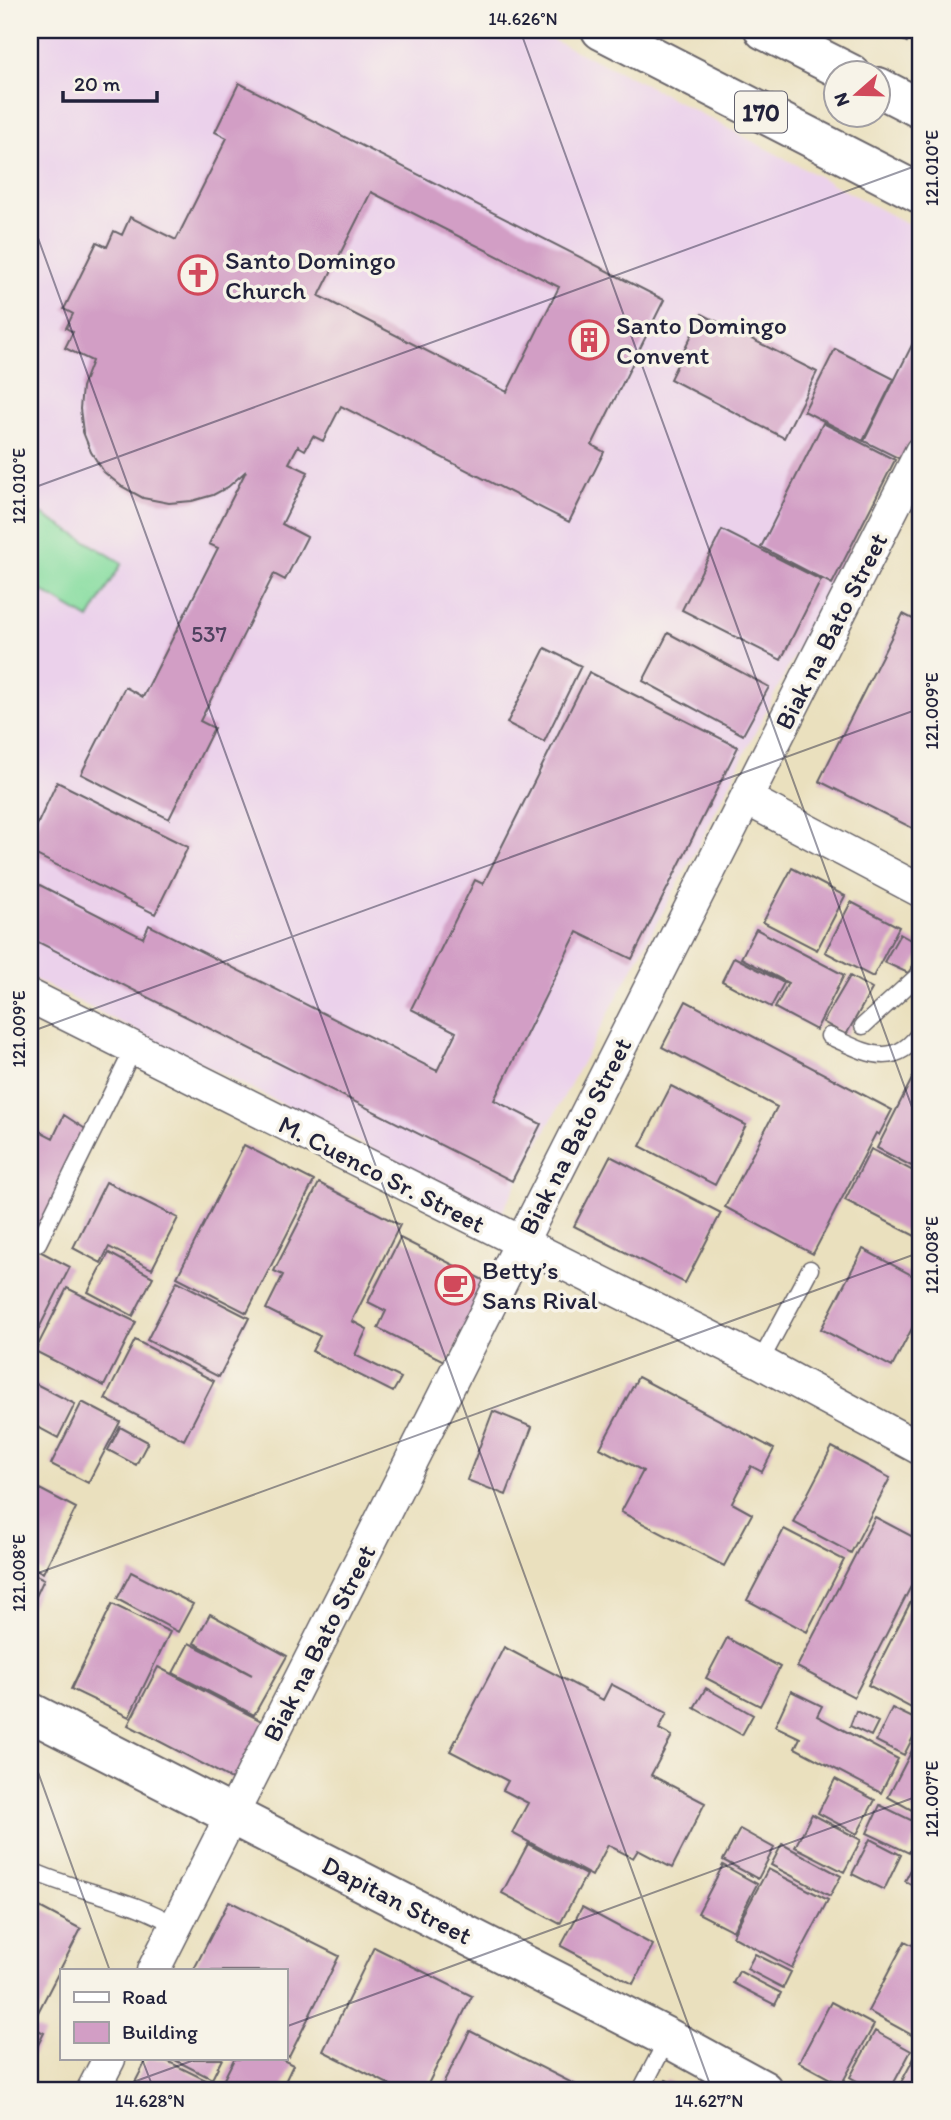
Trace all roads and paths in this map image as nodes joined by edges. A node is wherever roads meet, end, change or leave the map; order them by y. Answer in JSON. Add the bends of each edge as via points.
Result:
{"nodes":[{"id":1,"x":601,"y":30,"type":"edge"},
{"id":2,"x":764,"y":30,"type":"edge"},
{"id":3,"x":886,"y":30,"type":"edge"},
{"id":4,"x":921,"y":48,"type":"edge"},
{"id":5,"x":823,"y":60,"type":"edge"},
{"id":6,"x":892,"y":94,"type":"edge"},
{"id":7,"x":921,"y":109,"type":"edge"},
{"id":8,"x":921,"y":194,"type":"edge"},
{"id":9,"x":921,"y":452,"type":"edge"},
{"id":10,"x":747,"y":799,"type":"junction"},
{"id":11,"x":921,"y":891,"type":"edge"},
{"id":12,"x":921,"y":973,"type":"edge"},
{"id":13,"x":30,"y":996,"type":"edge"},
{"id":14,"x":863,"y":1026,"type":"dead end"},
{"id":15,"x":921,"y":1031,"type":"edge"},
{"id":16,"x":829,"y":1036,"type":"dead end"},
{"id":17,"x":134,"y":1048,"type":"junction"},
{"id":18,"x":38,"y":1242,"type":"dead end"},
{"id":19,"x":520,"y":1243,"type":"junction"},
{"id":20,"x":810,"y":1269,"type":"dead end"},
{"id":21,"x":760,"y":1362,"type":"junction"},
{"id":22,"x":921,"y":1449,"type":"edge"},
{"id":23,"x":30,"y":1712,"type":"edge"},
{"id":24,"x":233,"y":1816,"type":"junction"},
{"id":25,"x":30,"y":1870,"type":"edge"},
{"id":26,"x":176,"y":1926,"type":"junction"},
{"id":27,"x":154,"y":1969,"type":"edge"},
{"id":28,"x":668,"y":2038,"type":"junction"},
{"id":29,"x":108,"y":2060,"type":"edge"},
{"id":30,"x":93,"y":2090,"type":"edge"},
{"id":31,"x":641,"y":2090,"type":"edge"},
{"id":32,"x":763,"y":2090,"type":"edge"}],
"edges":[{"from":1,"to":8,"type":"street","number":"170"},
{"from":2,"to":5,"type":"street"},
{"from":3,"to":4,"type":"path"},
{"from":6,"to":7,"type":"street"},
{"from":9,"to":10,"type":"street","name":"Biak na Bato Street"},
{"from":10,"to":11,"type":"street"},
{"from":10,"to":19,"type":"street","name":"Biak na Bato Street"},
{"from":12,"to":14,"type":"lane"},
{"from":13,"to":17,"type":"street","name":"M. Cuenco Sr. Street"},
{"from":15,"to":16,"type":"lane","via":[[900,1051],[876,1056]]},
{"from":17,"to":18,"type":"lane"},
{"from":17,"to":19,"type":"street","name":"M. Cuenco Sr. Street"},
{"from":19,"to":21,"type":"street","name":"M. Cuenco Sr. Street"},
{"from":19,"to":24,"type":"street","name":"Biak na Bato Street"},
{"from":20,"to":21,"type":"lane"},
{"from":21,"to":22,"type":"street","name":"M. Cuenco Sr. Street"},
{"from":23,"to":24,"type":"street","name":"Dapitan Street"},
{"from":24,"to":26,"type":"street","name":"Biak na Bato Street"},
{"from":24,"to":28,"type":"street","name":"Dapitan Street"},
{"from":25,"to":26,"type":"lane","via":[[157,1914]]},
{"from":26,"to":27,"type":"street","name":"Biak na Bato Street"},
{"from":28,"to":31,"type":"lane"},
{"from":28,"to":32,"type":"street","name":"Dapitan Street"},
{"from":29,"to":30,"type":"street"}]}
